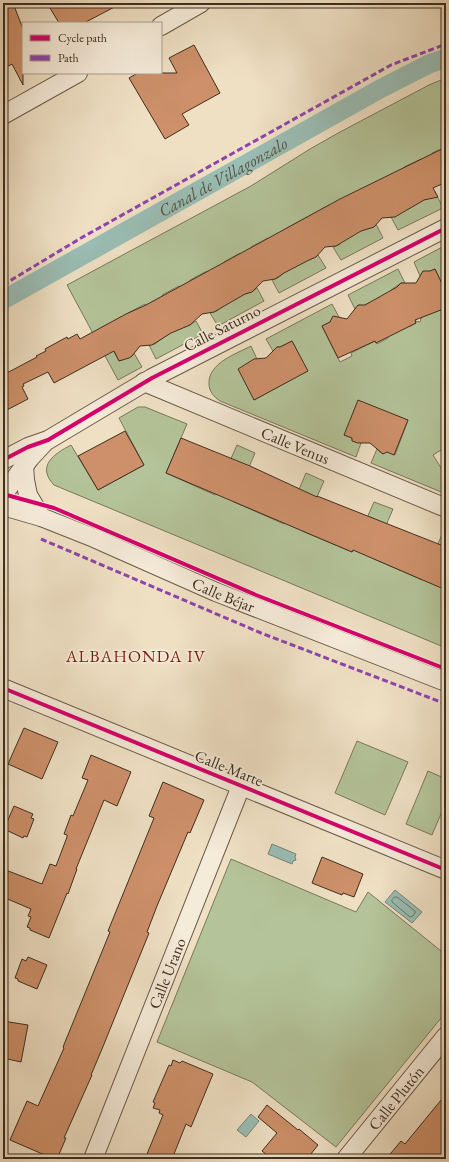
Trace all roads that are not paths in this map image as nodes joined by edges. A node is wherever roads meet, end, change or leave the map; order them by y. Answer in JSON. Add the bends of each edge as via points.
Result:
{"nodes":[{"id":1,"x":201,"y":3,"type":"edge"},
{"id":2,"x":162,"y":25,"type":"edge"},
{"id":3,"x":76,"y":74,"type":"edge"},
{"id":4,"x":3,"y":115,"type":"edge"},
{"id":5,"x":446,"y":228,"type":"edge"},
{"id":6,"x":144,"y":382,"type":"junction"},
{"id":7,"x":10,"y":463,"type":"edge"},
{"id":8,"x":3,"y":495,"type":"edge"},
{"id":9,"x":3,"y":506,"type":"edge"},
{"id":10,"x":446,"y":508,"type":"edge"},
{"id":11,"x":41,"y":517,"type":"junction"},
{"id":12,"x":446,"y":682,"type":"edge"},
{"id":13,"x":3,"y":688,"type":"edge"},
{"id":14,"x":241,"y":786,"type":"junction"},
{"id":15,"x":446,"y":870,"type":"edge"},
{"id":16,"x":446,"y":1036,"type":"edge"},
{"id":17,"x":93,"y":1159,"type":"edge"},
{"id":18,"x":346,"y":1159,"type":"edge"}],
"edges":[{"from":1,"to":2,"type":"street"},
{"from":3,"to":4,"type":"street"},
{"from":5,"to":6,"type":"street","name":"Calle Saturno"},
{"from":6,"to":7,"type":"street","name":"Calle Saturno","via":[[48,440],[30,458]]},
{"from":6,"to":10,"type":"street","name":"Calle Venus"},
{"from":7,"to":8,"type":"street","name":"Calle Saturno"},
{"from":7,"to":11,"type":"street","via":[[25,480],[28,495]]},
{"from":9,"to":11,"type":"street","name":"Calle Béjar"},
{"from":11,"to":12,"type":"street","name":"Calle Béjar","via":[[216,592]]},
{"from":13,"to":14,"type":"street","name":"Calle Marte"},
{"from":14,"to":15,"type":"street","name":"Calle Marte"},
{"from":14,"to":17,"type":"street","name":"Calle Urano"},
{"from":16,"to":18,"type":"street","name":"Calle Plutón"}]}
